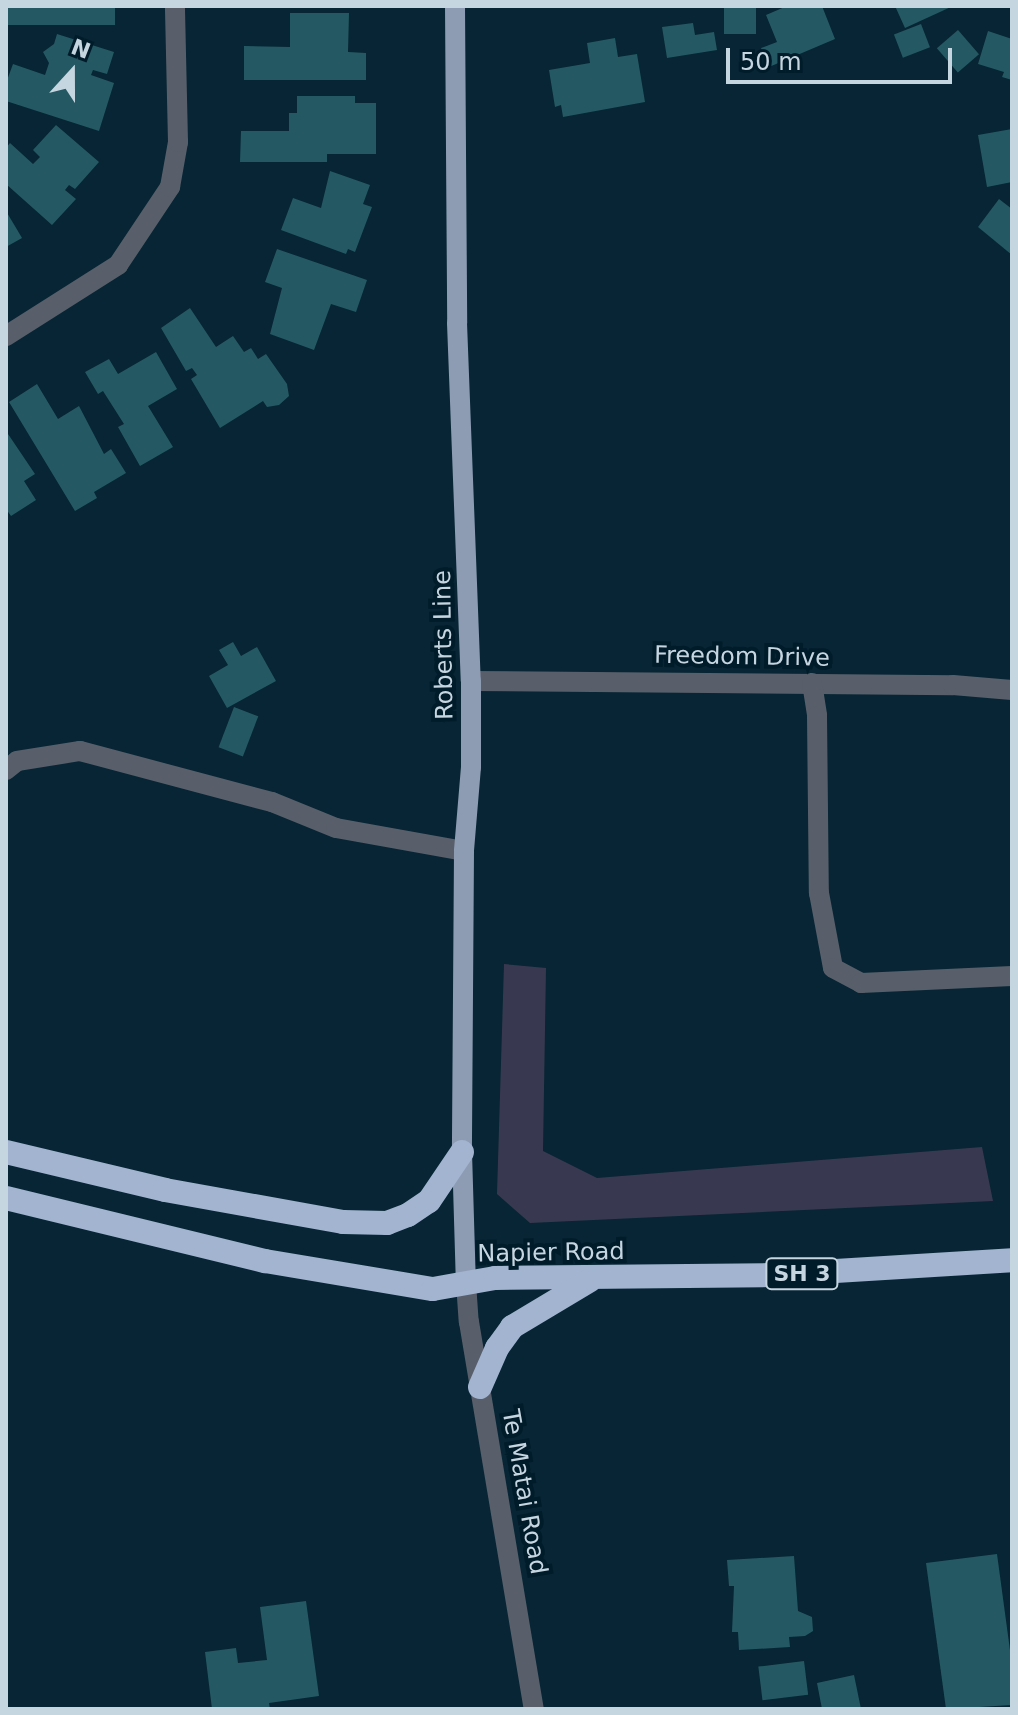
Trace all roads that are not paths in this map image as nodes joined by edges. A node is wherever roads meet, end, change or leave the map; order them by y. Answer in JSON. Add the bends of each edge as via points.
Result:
{"nodes":[{"id":1,"x":175,"y":6,"type":"edge"},
{"id":2,"x":455,"y":6,"type":"edge"},
{"id":3,"x":6,"y":336,"type":"edge"},
{"id":4,"x":471,"y":681,"type":"junction"},
{"id":5,"x":812,"y":683,"type":"junction"},
{"id":6,"x":1012,"y":690,"type":"edge"},
{"id":7,"x":6,"y":770,"type":"edge"},
{"id":8,"x":464,"y":851,"type":"junction"},
{"id":9,"x":1012,"y":976,"type":"edge"},
{"id":10,"x":6,"y":1152,"type":"edge"},
{"id":11,"x":462,"y":1152,"type":"junction"},
{"id":12,"x":6,"y":1198,"type":"edge"},
{"id":13,"x":1012,"y":1260,"type":"edge"},
{"id":14,"x":591,"y":1280,"type":"junction"},
{"id":15,"x":466,"y":1283,"type":"junction"},
{"id":16,"x":480,"y":1387,"type":"junction"},
{"id":17,"x":534,"y":1709,"type":"edge"}],
"edges":[{"from":1,"to":3,"type":"street","via":[[178,142],[170,187],[118,265]]},
{"from":2,"to":4,"type":"main road","name":"Roberts Line","via":[[457,323]]},
{"from":4,"to":5,"type":"street","name":"Freedom Drive"},
{"from":4,"to":8,"type":"main road","name":"Roberts Line"},
{"from":5,"to":6,"type":"street","name":"Freedom Drive"},
{"from":5,"to":9,"type":"street","via":[[819,893],[833,968],[861,983]]},
{"from":7,"to":8,"type":"street","via":[[17,761],[80,751],[272,802],[336,828]]},
{"from":8,"to":11,"type":"main road","name":"Roberts Line"},
{"from":10,"to":11,"type":"highway","via":[[165,1190],[343,1222],[387,1223],[429,1201]]},
{"from":11,"to":15,"type":"main road","name":"Roberts Line"},
{"from":12,"to":15,"type":"highway","name":"Napier Road","number":"SH 3","via":[[338,1276],[433,1289]]},
{"from":13,"to":14,"type":"highway","name":"Napier Road","number":"SH 3","via":[[848,1272]]},
{"from":14,"to":15,"type":"highway","name":"Napier Road","number":"SH 3","via":[[495,1278]]},
{"from":14,"to":16,"type":"highway","via":[[512,1327]]},
{"from":15,"to":16,"type":"street","name":"Te Matai Road"},
{"from":16,"to":17,"type":"street","name":"Te Matai Road"}]}
